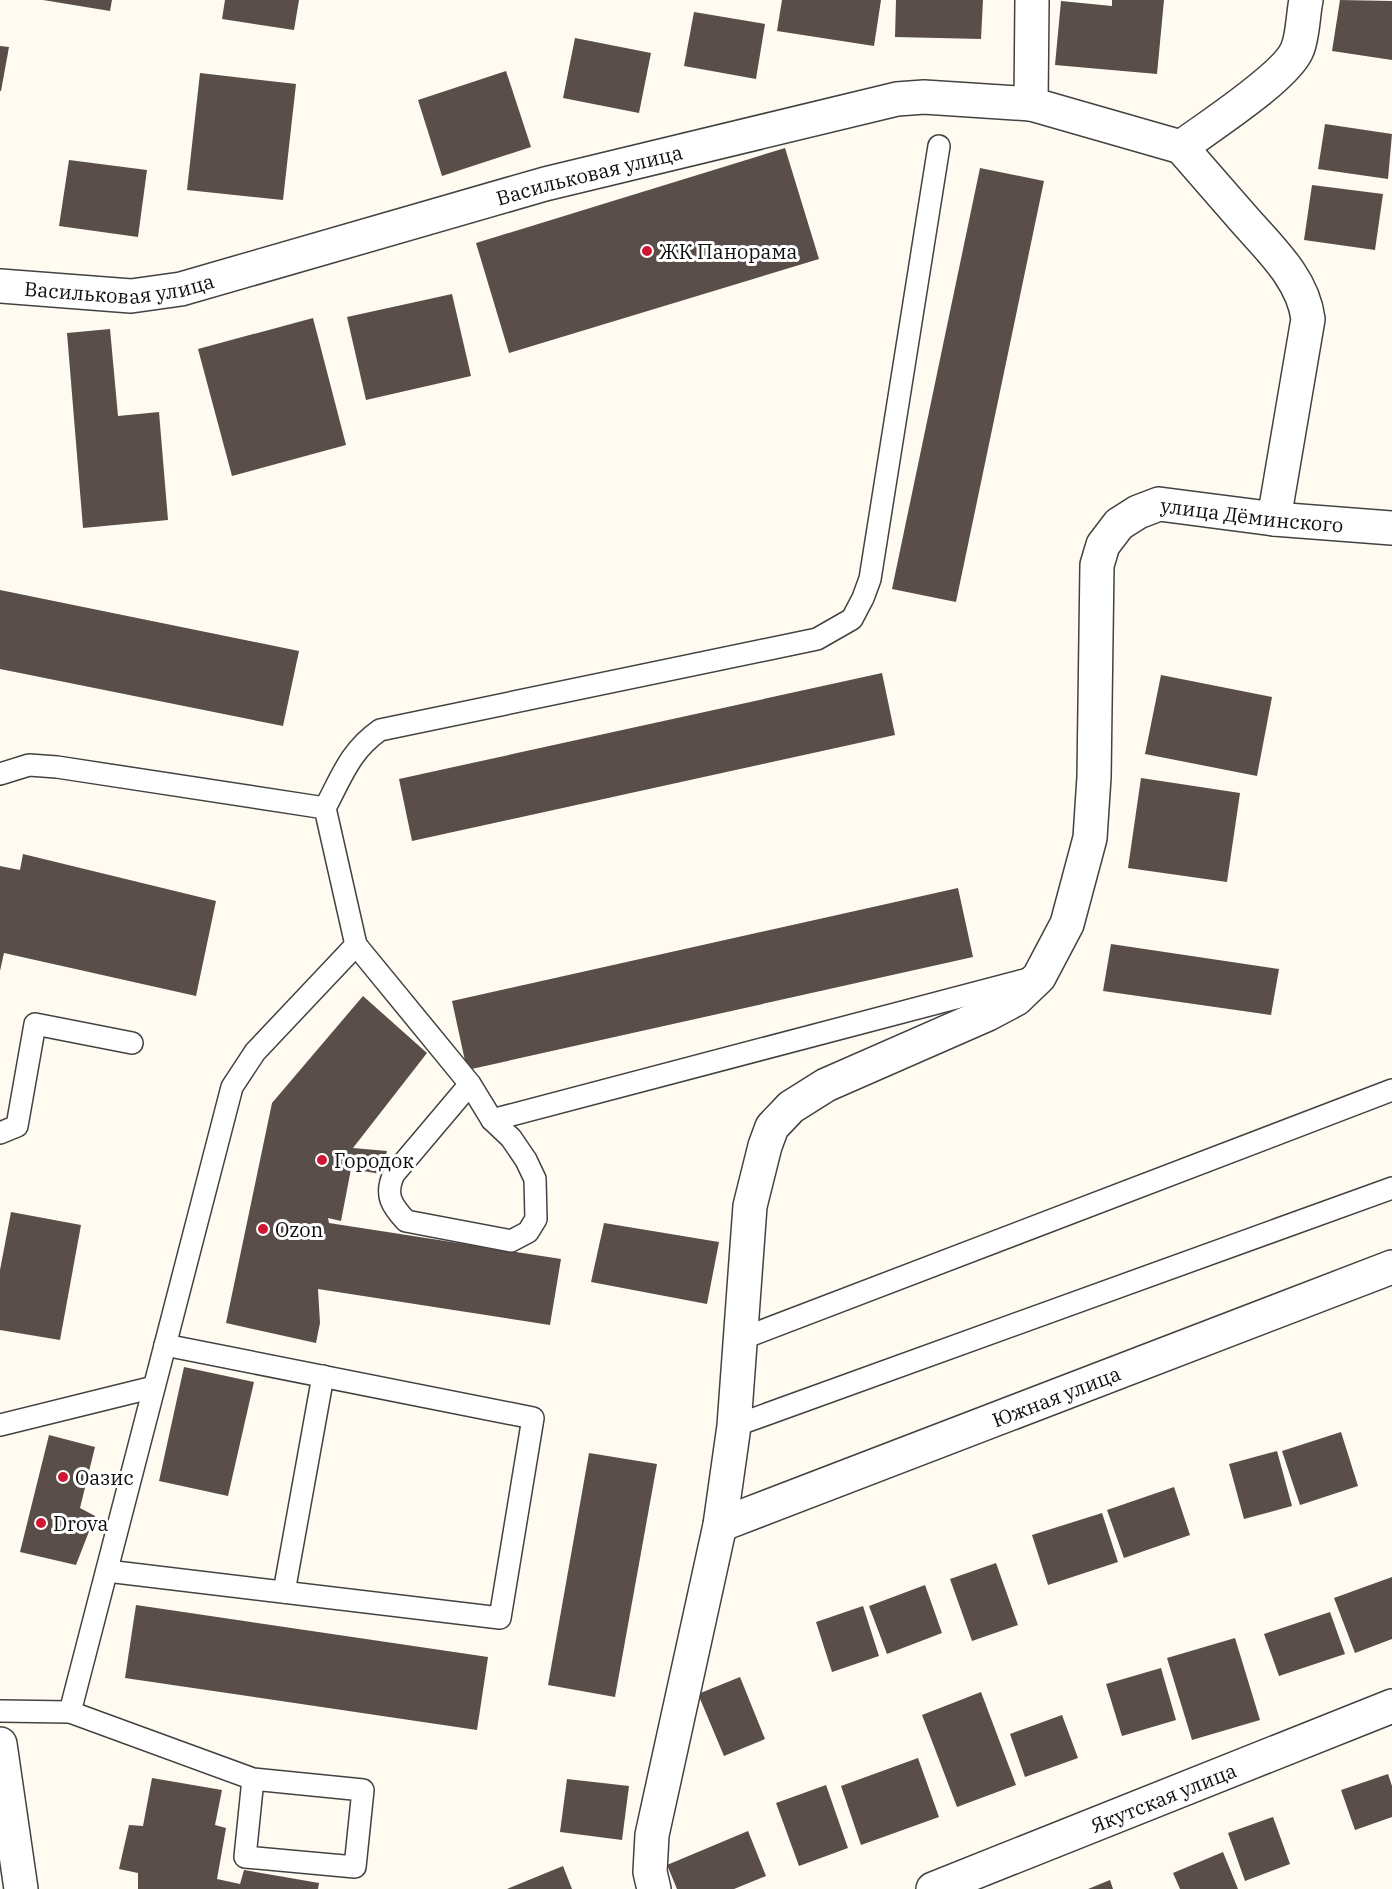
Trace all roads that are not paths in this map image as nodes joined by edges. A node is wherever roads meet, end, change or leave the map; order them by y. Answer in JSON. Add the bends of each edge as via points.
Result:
{"nodes":[{"id":1,"x":1032,"y":0,"type":"edge"},
{"id":2,"x":1306,"y":0,"type":"edge"},
{"id":3,"x":1031,"y":104,"type":"junction"},
{"id":4,"x":939,"y":146,"type":"dead end"},
{"id":5,"x":1181,"y":147,"type":"junction"},
{"id":6,"x":0,"y":286,"type":"edge"},
{"id":7,"x":1274,"y":519,"type":"junction"},
{"id":8,"x":1392,"y":528,"type":"edge"},
{"id":9,"x":0,"y":774,"type":"edge"},
{"id":10,"x":325,"y":807,"type":"junction"},
{"id":11,"x":356,"y":945,"type":"junction"},
{"id":12,"x":1039,"y":977,"type":"junction"},
{"id":13,"x":132,"y":1043,"type":"dead end"},
{"id":14,"x":470,"y":1084,"type":"junction"},
{"id":15,"x":1392,"y":1090,"type":"edge"},
{"id":16,"x":492,"y":1120,"type":"junction"},
{"id":17,"x":0,"y":1133,"type":"edge"},
{"id":18,"x":1392,"y":1188,"type":"edge"},
{"id":19,"x":1392,"y":1267,"type":"edge"},
{"id":20,"x":741,"y":1339,"type":"junction"},
{"id":21,"x":165,"y":1345,"type":"junction"},
{"id":22,"x":323,"y":1376,"type":"junction"},
{"id":23,"x":154,"y":1387,"type":"junction"},
{"id":24,"x":0,"y":1425,"type":"edge"},
{"id":25,"x":734,"y":1426,"type":"junction"},
{"id":26,"x":720,"y":1525,"type":"junction"},
{"id":27,"x":107,"y":1571,"type":"junction"},
{"id":28,"x":284,"y":1592,"type":"junction"},
{"id":29,"x":1392,"y":1706,"type":"edge"},
{"id":30,"x":0,"y":1711,"type":"edge"},
{"id":31,"x":70,"y":1712,"type":"junction"},
{"id":32,"x":0,"y":1744,"type":"edge"},
{"id":33,"x":253,"y":1779,"type":"junction"},
{"id":34,"x":8,"y":1855,"type":"edge"},
{"id":35,"x":21,"y":1889,"type":"edge"},
{"id":36,"x":654,"y":1889,"type":"edge"},
{"id":37,"x":933,"y":1889,"type":"edge"}],
"edges":[{"from":1,"to":3,"type":"street"},
{"from":2,"to":5,"type":"street","via":[[1297,50],[1285,67]]},
{"from":3,"to":5,"type":"street","name":"Васильковая улица"},
{"from":3,"to":6,"type":"street","name":"Васильковая улица","via":[[924,97],[897,99],[545,184],[181,289],[131,296]]},
{"from":4,"to":10,"type":"lane","via":[[870,579],[852,619],[817,639],[380,730],[353,755]]},
{"from":5,"to":7,"type":"street","via":[[1282,263],[1306,304],[1308,319]]},
{"from":7,"to":8,"type":"street","name":"улица Дёминского"},
{"from":7,"to":12,"type":"street","name":"улица Дёминского","via":[[1159,504],[1119,524],[1103,545],[1096,565],[1090,838],[1067,924]]},
{"from":9,"to":10,"type":"lane","via":[[30,765],[57,767]]},
{"from":10,"to":11,"type":"lane"},
{"from":11,"to":14,"type":"lane"},
{"from":11,"to":21,"type":"lane","via":[[255,1052],[232,1087]]},
{"from":12,"to":16,"type":"lane"},
{"from":12,"to":20,"type":"street","via":[[1016,999],[988,1014],[825,1085],[791,1107],[772,1127],[750,1206]]},
{"from":13,"to":17,"type":"lane","via":[[35,1024],[16,1126]]},
{"from":14,"to":16,"type":"lane"},
{"from":14,"to":16,"type":"lane","via":[[388,1186],[390,1198],[406,1221],[511,1240],[528,1232],[536,1219],[532,1169],[511,1138]]},
{"from":15,"to":20,"type":"lane"},
{"from":18,"to":25,"type":"lane"},
{"from":19,"to":26,"type":"street","name":"Южная улица"},
{"from":20,"to":25,"type":"street"},
{"from":21,"to":22,"type":"lane"},
{"from":21,"to":23,"type":"lane"},
{"from":22,"to":28,"type":"lane"},
{"from":22,"to":28,"type":"lane","via":[[533,1418],[500,1618]]},
{"from":23,"to":24,"type":"lane"},
{"from":23,"to":27,"type":"lane"},
{"from":25,"to":26,"type":"street"},
{"from":26,"to":36,"type":"street","via":[[652,1835],[650,1872]]},
{"from":27,"to":28,"type":"lane"},
{"from":27,"to":31,"type":"lane"},
{"from":29,"to":37,"type":"street","name":"Якутская улица"},
{"from":30,"to":31,"type":"lane"},
{"from":31,"to":33,"type":"lane"},
{"from":32,"to":34,"type":"street"},
{"from":33,"to":33,"type":"lane","via":[[245,1857],[355,1867],[363,1790]]},
{"from":34,"to":35,"type":"street"}]}
